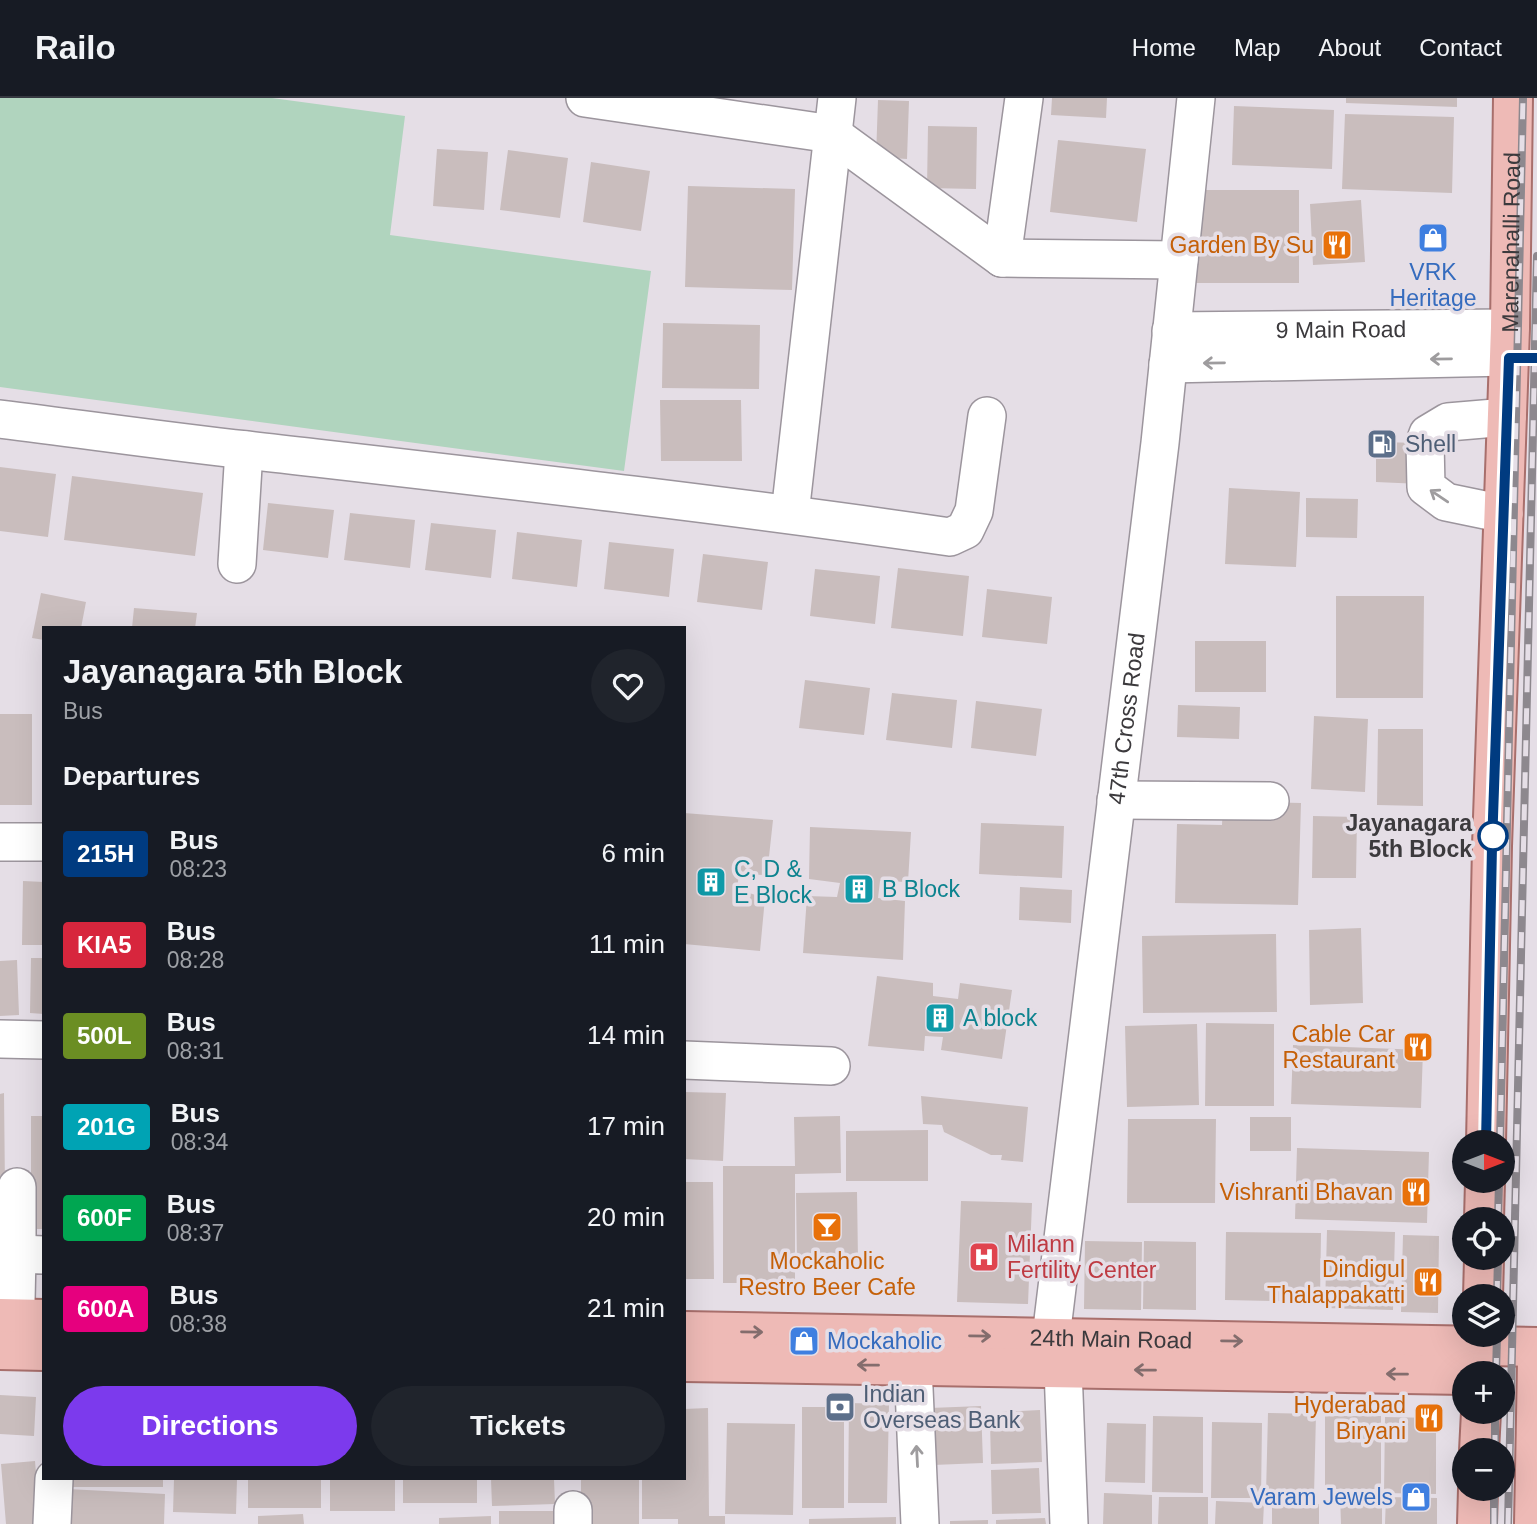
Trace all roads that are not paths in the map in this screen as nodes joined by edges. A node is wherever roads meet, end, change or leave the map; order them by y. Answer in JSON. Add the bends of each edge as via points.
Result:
{"nodes":[{"id":1,"x":585,"y":98,"type":"edge"},
{"id":2,"x":837,"y":98,"type":"edge"},
{"id":3,"x":1024,"y":98,"type":"edge"},
{"id":4,"x":1196,"y":98,"type":"edge"},
{"id":5,"x":1513,"y":98,"type":"edge"},
{"id":6,"x":832,"y":134,"type":"junction"},
{"id":7,"x":1002,"y":258,"type":"junction"},
{"id":8,"x":1180,"y":260,"type":"junction"},
{"id":9,"x":1523,"y":343,"type":"edge"},
{"id":10,"x":1170,"y":348,"type":"junction"},
{"id":11,"x":987,"y":416,"type":"dead end"},
{"id":12,"x":1507,"y":417,"type":"junction"},
{"id":13,"x":0,"y":419,"type":"edge"},
{"id":14,"x":244,"y":450,"type":"junction"},
{"id":15,"x":1504,"y":513,"type":"junction"},
{"id":16,"x":790,"y":514,"type":"junction"},
{"id":17,"x":237,"y":564,"type":"dead end"},
{"id":18,"x":1116,"y":800,"type":"junction"},
{"id":19,"x":1270,"y":801,"type":"dead end"},
{"id":20,"x":0,"y":842,"type":"edge"},
{"id":21,"x":42,"y":842,"type":"edge"},
{"id":22,"x":0,"y":1039,"type":"edge"},
{"id":23,"x":42,"y":1040,"type":"edge"},
{"id":24,"x":686,"y":1060,"type":"edge"},
{"id":25,"x":831,"y":1066,"type":"dead end"},
{"id":26,"x":1486,"y":1130,"type":"edge"},
{"id":27,"x":17,"y":1187,"type":"dead end"},
{"id":28,"x":31,"y":1255,"type":"edge"},
{"id":29,"x":686,"y":1331,"type":"edge"},
{"id":30,"x":20,"y":1335,"type":"edge"},
{"id":31,"x":1537,"y":1347,"type":"edge"},
{"id":32,"x":1057,"y":1353,"type":"junction"},
{"id":33,"x":1478,"y":1357,"type":"edge"},
{"id":34,"x":686,"y":1362,"type":"edge"},
{"id":35,"x":1537,"y":1363,"type":"edge"},
{"id":36,"x":913,"y":1366,"type":"junction"},
{"id":37,"x":1515,"y":1376,"type":"edge"},
{"id":38,"x":1537,"y":1377,"type":"edge"},
{"id":39,"x":54,"y":1480,"type":"edge"},
{"id":40,"x":1478,"y":1501,"type":"edge"},
{"id":41,"x":52,"y":1524,"type":"edge"},
{"id":42,"x":920,"y":1524,"type":"edge"},
{"id":43,"x":1069,"y":1524,"type":"edge"},
{"id":44,"x":1477,"y":1524,"type":"edge"},
{"id":45,"x":1534,"y":1524,"type":"edge"}],
"edges":[{"from":1,"to":6,"type":"street"},
{"from":2,"to":6,"type":"street"},
{"from":3,"to":7,"type":"street"},
{"from":4,"to":8,"type":"street","name":"47th Cross Road"},
{"from":5,"to":9,"type":"main road","name":"Marenahalli Road"},
{"from":6,"to":7,"type":"street"},
{"from":6,"to":16,"type":"street"},
{"from":7,"to":8,"type":"street"},
{"from":8,"to":10,"type":"street","name":"47th Cross Road"},
{"from":9,"to":10,"type":"street","name":"9 Main Road"},
{"from":9,"to":12,"type":"main road","name":"Marenahalli Road"},
{"from":10,"to":18,"type":"street","name":"47th Cross Road"},
{"from":11,"to":16,"type":"street","via":[[974,511],[965,530],[950,537]]},
{"from":12,"to":15,"type":"main road","name":"Marenahalli Road"},
{"from":15,"to":12,"type":"street","one_way":true,"via":[[1446,502],[1426,487],[1425,442],[1428,434],[1448,422]]},
{"from":13,"to":14,"type":"street"},
{"from":14,"to":16,"type":"street"},
{"from":14,"to":17,"type":"street"},
{"from":15,"to":26,"type":"main road","name":"Marenahalli Road"},
{"from":18,"to":19,"type":"street"},
{"from":18,"to":32,"type":"street","name":"47th Cross Road"},
{"from":20,"to":21,"type":"street"},
{"from":22,"to":23,"type":"street"},
{"from":24,"to":25,"type":"street"},
{"from":27,"to":28,"type":"street"},
{"from":28,"to":30,"type":"street"},
{"from":29,"to":32,"type":"main road","name":"24th Main Road","one_way":true},
{"from":31,"to":33,"type":"main road","name":"24th Main Road"},
{"from":32,"to":33,"type":"main road","name":"24th Main Road"},
{"from":32,"to":36,"type":"main road","name":"24th Main Road"},
{"from":32,"to":43,"type":"street","name":"47th Cross Road"},
{"from":36,"to":34,"type":"main road","name":"24th Main Road","one_way":true},
{"from":35,"to":38,"type":"main road"},
{"from":42,"to":36,"type":"street","one_way":true},
{"from":37,"to":38,"type":"main road"},
{"from":38,"to":45,"type":"main road"},
{"from":39,"to":41,"type":"street"},
{"from":40,"to":44,"type":"main road"}]}
